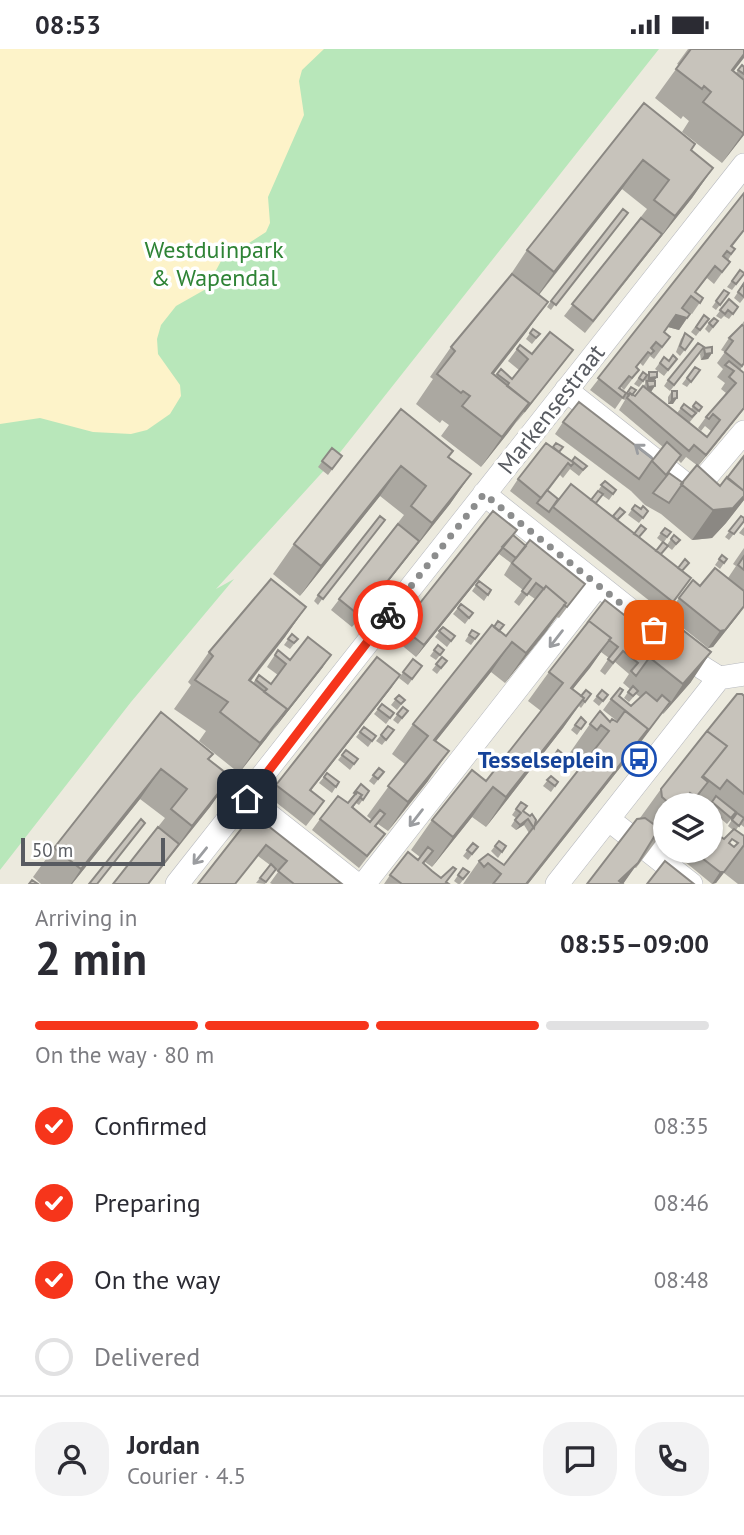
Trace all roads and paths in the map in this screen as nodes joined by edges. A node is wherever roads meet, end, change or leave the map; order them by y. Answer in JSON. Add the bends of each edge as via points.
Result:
{"nodes":[{"id":1,"x":744,"y":165,"type":"edge"},
{"id":2,"x":566,"y":390,"type":"junction"},
{"id":3,"x":744,"y":432,"type":"edge"},
{"id":4,"x":484,"y":494,"type":"junction"},
{"id":5,"x":598,"y":585,"type":"junction"},
{"id":6,"x":744,"y":674,"type":"edge"},
{"id":7,"x":719,"y":678,"type":"junction"},
{"id":8,"x":247,"y":799,"type":"junction"},
{"id":9,"x":608,"y":819,"type":"junction"},
{"id":10,"x":177,"y":884,"type":"edge"},
{"id":11,"x":356,"y":884,"type":"edge"},
{"id":12,"x":364,"y":884,"type":"edge"},
{"id":13,"x":557,"y":884,"type":"edge"},
{"id":14,"x":691,"y":884,"type":"edge"}],
"edges":[{"from":1,"to":2,"type":"street","name":"Markensestraat"},
{"from":3,"to":2,"type":"street","one_way":true,"via":[[694,491]]},
{"from":2,"to":4,"type":"street","name":"Markensestraat"},
{"from":4,"to":5,"type":"street"},
{"from":4,"to":8,"type":"street","name":"Markensestraat"},
{"from":5,"to":7,"type":"street"},
{"from":5,"to":12,"type":"street","one_way":true},
{"from":6,"to":7,"type":"street"},
{"from":7,"to":9,"type":"street"},
{"from":8,"to":10,"type":"street","name":"Markensestraat","one_way":true},
{"from":8,"to":11,"type":"street"},
{"from":9,"to":13,"type":"street"},
{"from":9,"to":14,"type":"street"}]}
